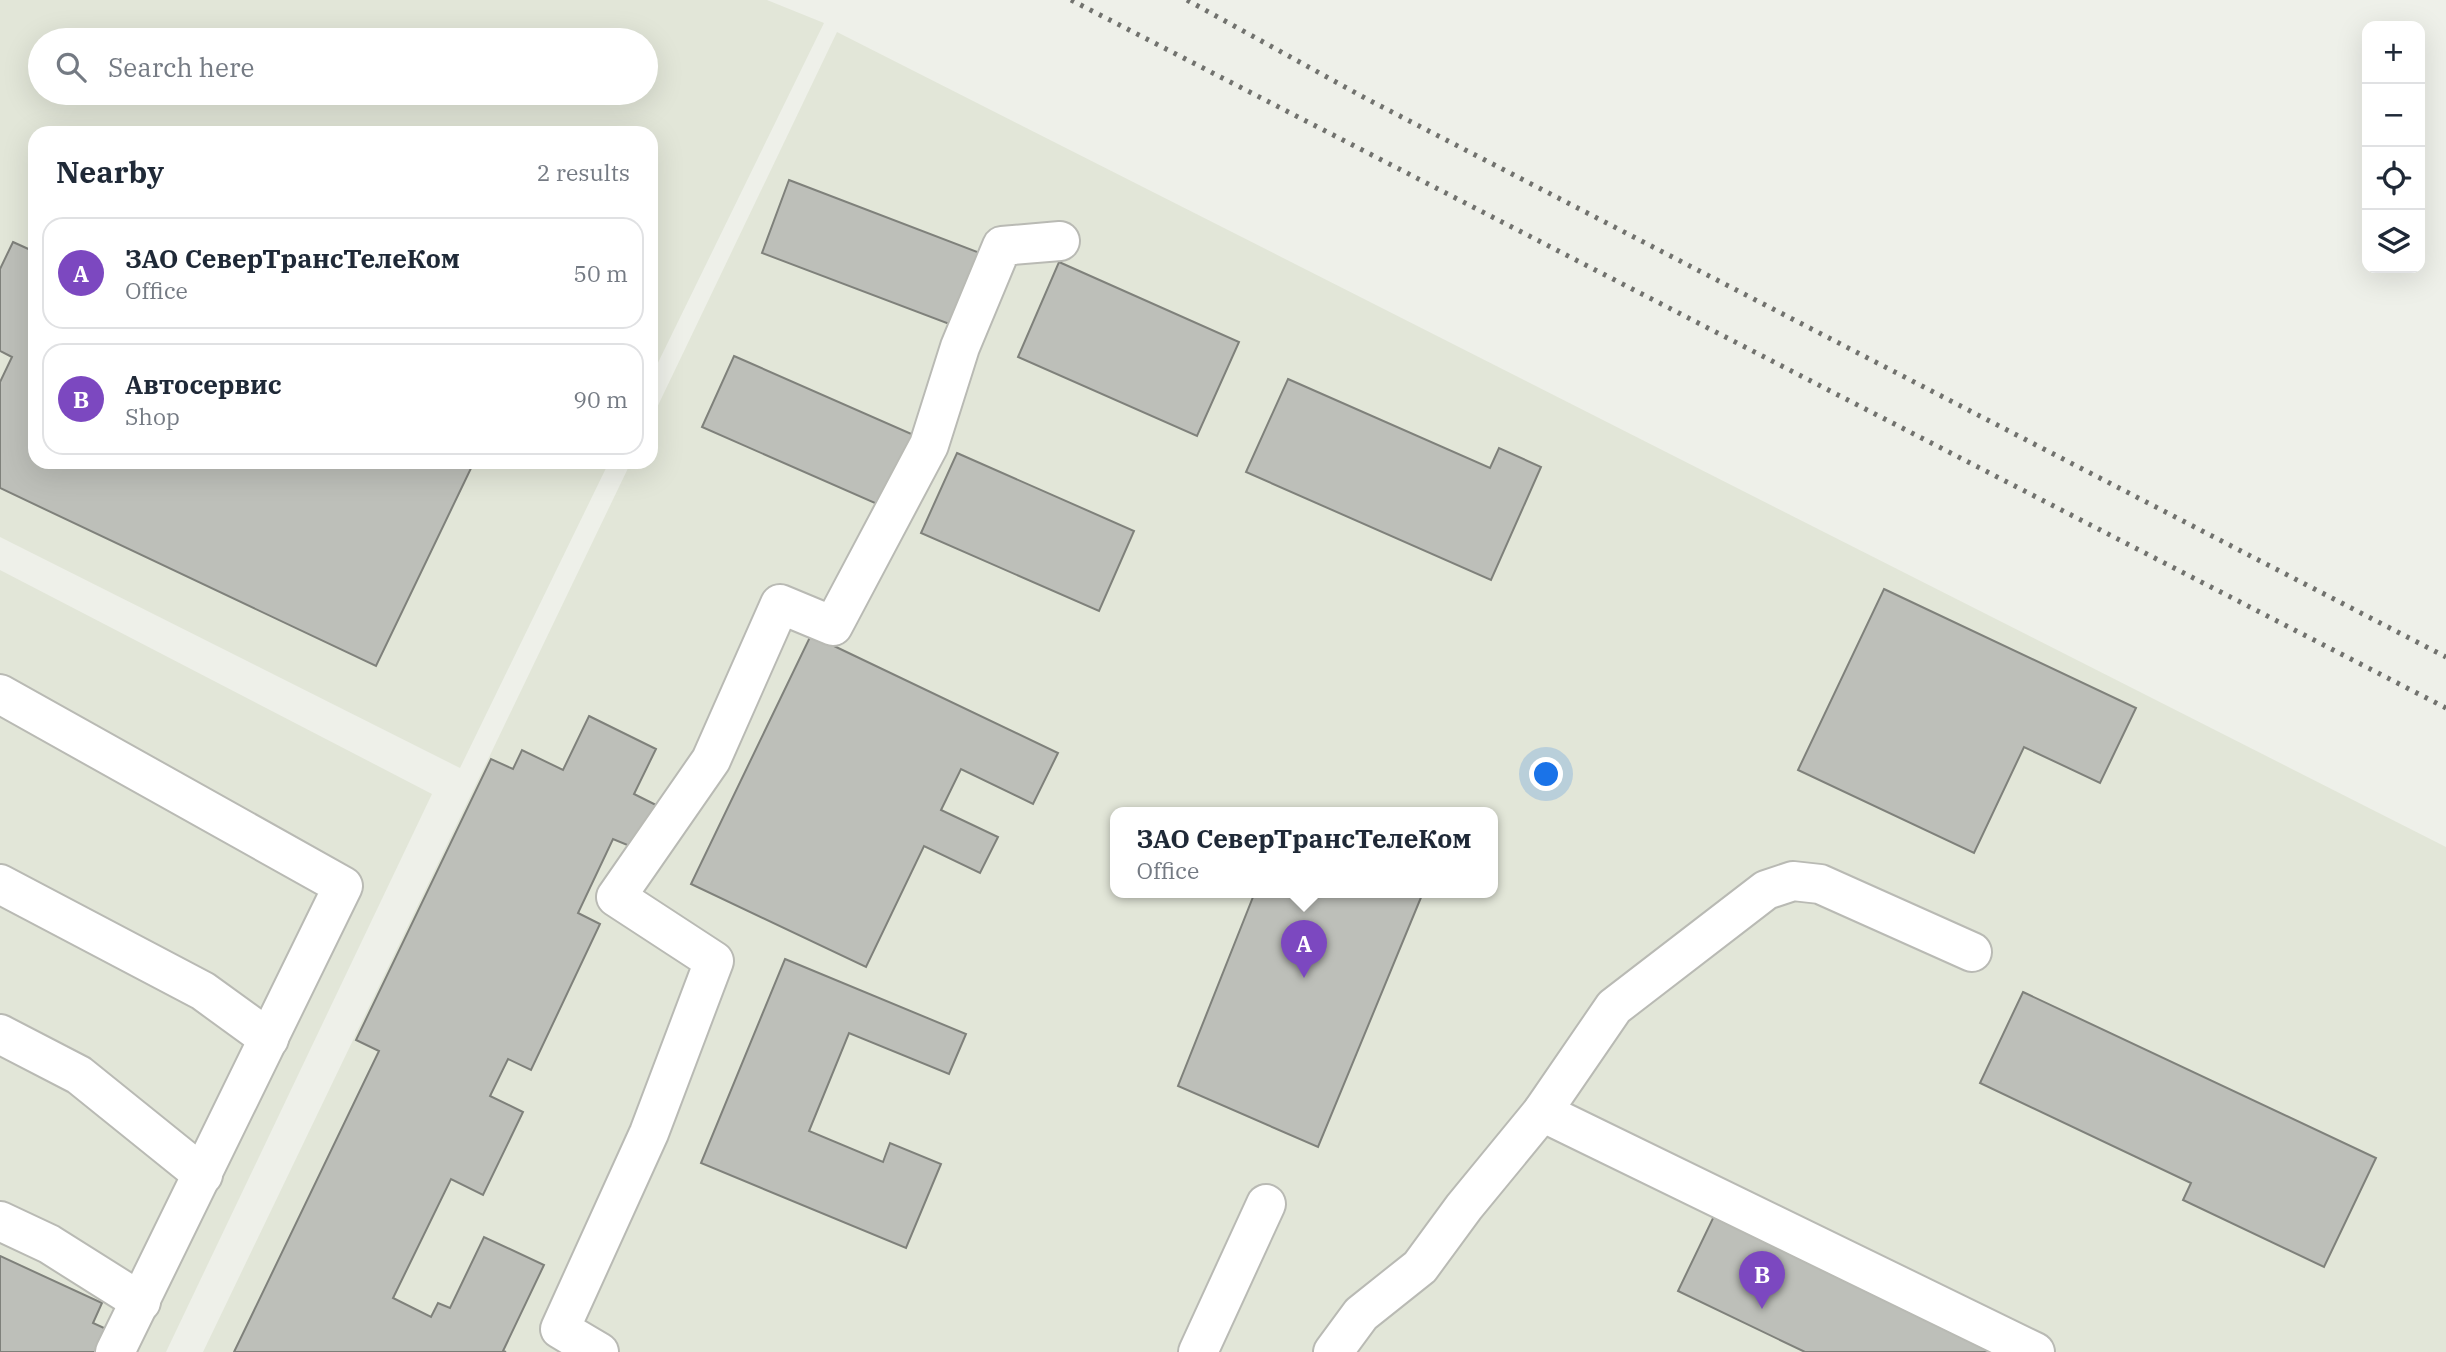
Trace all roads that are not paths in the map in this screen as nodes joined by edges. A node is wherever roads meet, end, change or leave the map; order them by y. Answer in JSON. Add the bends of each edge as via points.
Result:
{"nodes":[{"id":1,"x":1060,"y":241,"type":"dead end"},
{"id":2,"x":0,"y":694,"type":"edge"},
{"id":3,"x":0,"y":884,"type":"edge"},
{"id":4,"x":1972,"y":952,"type":"dead end"},
{"id":5,"x":0,"y":1034,"type":"edge"},
{"id":6,"x":269,"y":1039,"type":"junction"},
{"id":7,"x":1542,"y":1112,"type":"junction"},
{"id":8,"x":203,"y":1175,"type":"junction"},
{"id":9,"x":1266,"y":1204,"type":"dead end"},
{"id":10,"x":0,"y":1221,"type":"edge"},
{"id":11,"x":141,"y":1302,"type":"junction"},
{"id":12,"x":115,"y":1352,"type":"edge"},
{"id":13,"x":599,"y":1352,"type":"edge"},
{"id":14,"x":1198,"y":1352,"type":"edge"},
{"id":15,"x":1333,"y":1352,"type":"edge"},
{"id":16,"x":2035,"y":1352,"type":"edge"}],
"edges":[{"from":1,"to":13,"type":"lane","via":[[1002,246],[960,347],[929,445],[833,626],[780,604],[711,760],[616,897],[714,961],[649,1133],[560,1329]]},
{"from":2,"to":6,"type":"lane","via":[[343,886]]},
{"from":3,"to":6,"type":"lane","via":[[203,991]]},
{"from":4,"to":7,"type":"lane","via":[[1820,884],[1793,881],[1766,890],[1614,1007]]},
{"from":5,"to":8,"type":"lane","via":[[79,1075]]},
{"from":6,"to":8,"type":"lane"},
{"from":7,"to":15,"type":"lane","via":[[1420,1267],[1361,1314]]},
{"from":7,"to":16,"type":"lane"},
{"from":8,"to":11,"type":"lane"},
{"from":9,"to":14,"type":"lane"},
{"from":10,"to":11,"type":"lane","via":[[49,1244]]},
{"from":11,"to":12,"type":"lane"}]}
